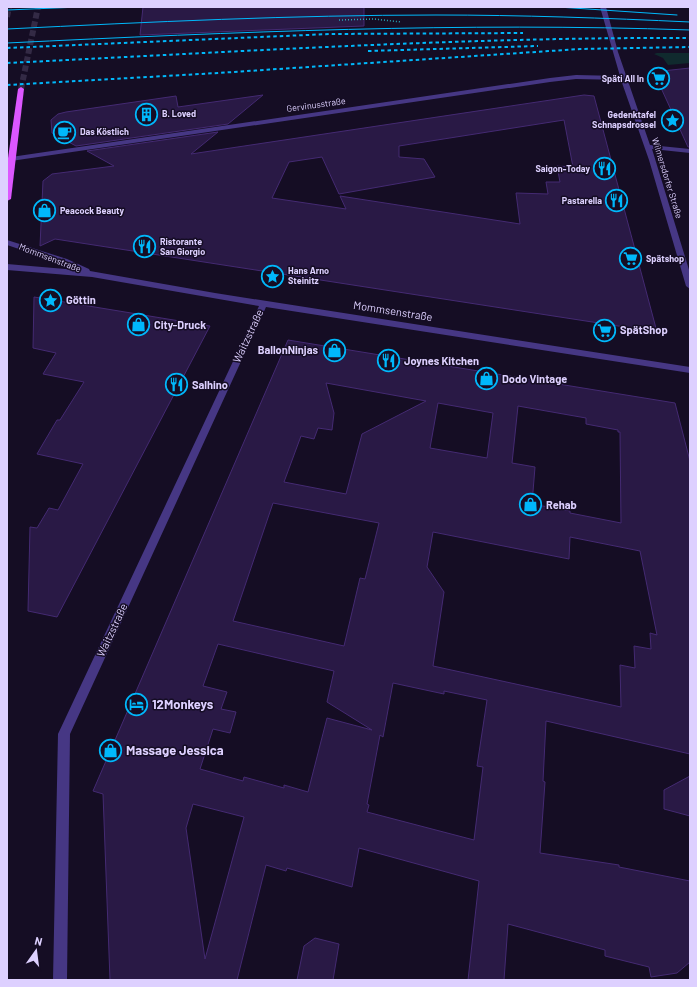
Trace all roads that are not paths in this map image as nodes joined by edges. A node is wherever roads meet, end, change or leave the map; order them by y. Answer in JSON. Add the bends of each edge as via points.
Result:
{"nodes":[{"id":1,"x":603,"y":7,"type":"edge"},
{"id":2,"x":624,"y":78,"type":"junction"},
{"id":3,"x":21,"y":89,"type":"tunnel mouth"},
{"id":4,"x":648,"y":147,"type":"junction"},
{"id":5,"x":690,"y":151,"type":"edge"},
{"id":6,"x":11,"y":159,"type":"junction"},
{"id":7,"x":7,"y":199,"type":"edge"},
{"id":8,"x":7,"y":242,"type":"edge"},
{"id":9,"x":7,"y":267,"type":"edge"},
{"id":10,"x":92,"y":274,"type":"junction"},
{"id":11,"x":690,"y":286,"type":"edge"},
{"id":12,"x":264,"y":303,"type":"junction"},
{"id":13,"x":690,"y":370,"type":"edge"},
{"id":14,"x":60,"y":980,"type":"edge"}],
"edges":[{"from":1,"to":2,"type":"street","name":"Wilmersdorfer Straße"},
{"from":2,"to":4,"type":"street","name":"Wilmersdorfer Straße"},
{"from":2,"to":6,"type":"street","name":"Gervinusstraße","via":[[576,77],[550,80]]},
{"from":3,"to":6,"type":"main road"},
{"from":4,"to":5,"type":"street"},
{"from":4,"to":11,"type":"street","name":"Wilmersdorfer Straße"},
{"from":6,"to":7,"type":"main road"},
{"from":8,"to":10,"type":"street","name":"Mommsenstraße","via":[[64,261]]},
{"from":9,"to":10,"type":"street","name":"Mommsenstraße"},
{"from":10,"to":12,"type":"street","name":"Mommsenstraße"},
{"from":12,"to":13,"type":"street","name":"Mommsenstraße"},
{"from":12,"to":14,"type":"street","name":"Waitzstraße","via":[[64,734]]}]}
